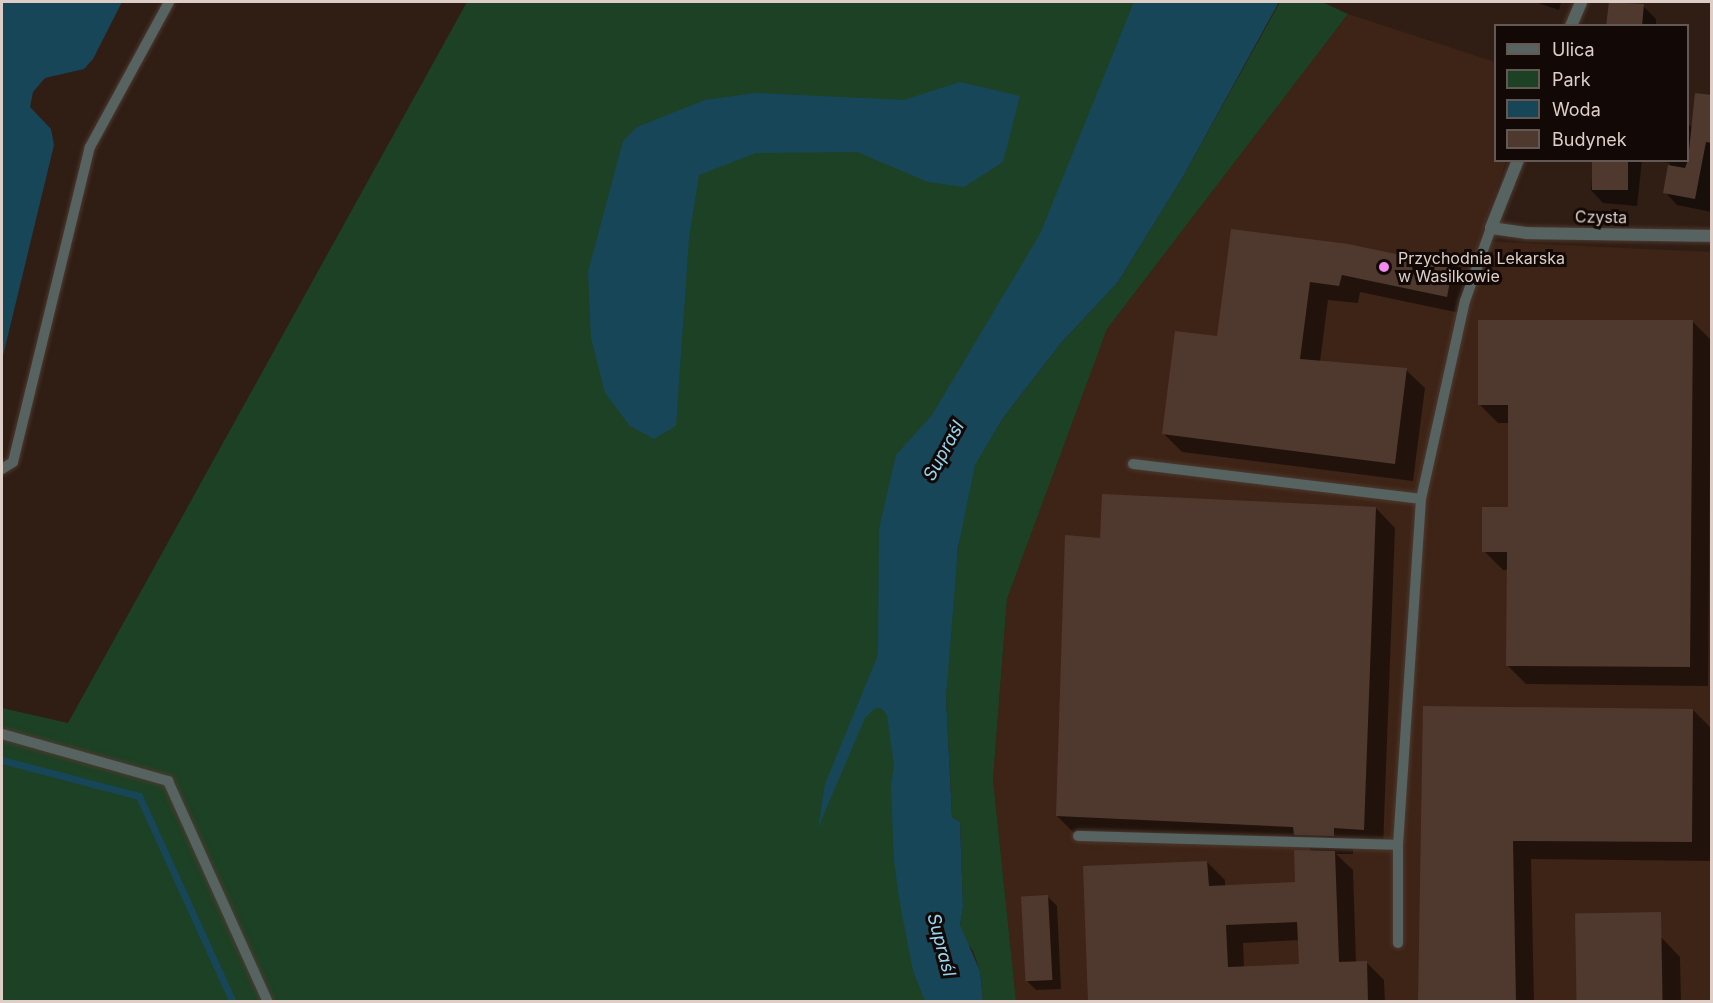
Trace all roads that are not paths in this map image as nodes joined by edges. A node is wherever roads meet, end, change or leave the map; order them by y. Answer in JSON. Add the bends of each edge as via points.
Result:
{"nodes":[{"id":1,"x":169,"y":2,"type":"edge"},
{"id":2,"x":1581,"y":2,"type":"edge"},
{"id":3,"x":1572,"y":24,"type":"edge"},
{"id":4,"x":1517,"y":162,"type":"edge"},
{"id":5,"x":1491,"y":228,"type":"junction"},
{"id":6,"x":1712,"y":236,"type":"edge"},
{"id":7,"x":1132,"y":464,"type":"dead end"},
{"id":8,"x":2,"y":469,"type":"edge"},
{"id":9,"x":1421,"y":500,"type":"junction"},
{"id":10,"x":2,"y":734,"type":"edge"},
{"id":11,"x":1078,"y":836,"type":"dead end"},
{"id":12,"x":1398,"y":845,"type":"junction"},
{"id":13,"x":1398,"y":943,"type":"dead end"},
{"id":14,"x":268,"y":1002,"type":"edge"}],
"edges":[{"from":1,"to":8,"type":"lane","via":[[90,147],[13,462]]},
{"from":2,"to":3,"type":"street"},
{"from":4,"to":5,"type":"street"},
{"from":5,"to":6,"type":"street","name":"Czysta","via":[[1526,233]]},
{"from":5,"to":9,"type":"lane","via":[[1465,301]]},
{"from":7,"to":9,"type":"lane"},
{"from":9,"to":12,"type":"lane"},
{"from":10,"to":14,"type":"lane","via":[[168,781]]},
{"from":11,"to":12,"type":"lane"},
{"from":12,"to":13,"type":"lane"}]}
